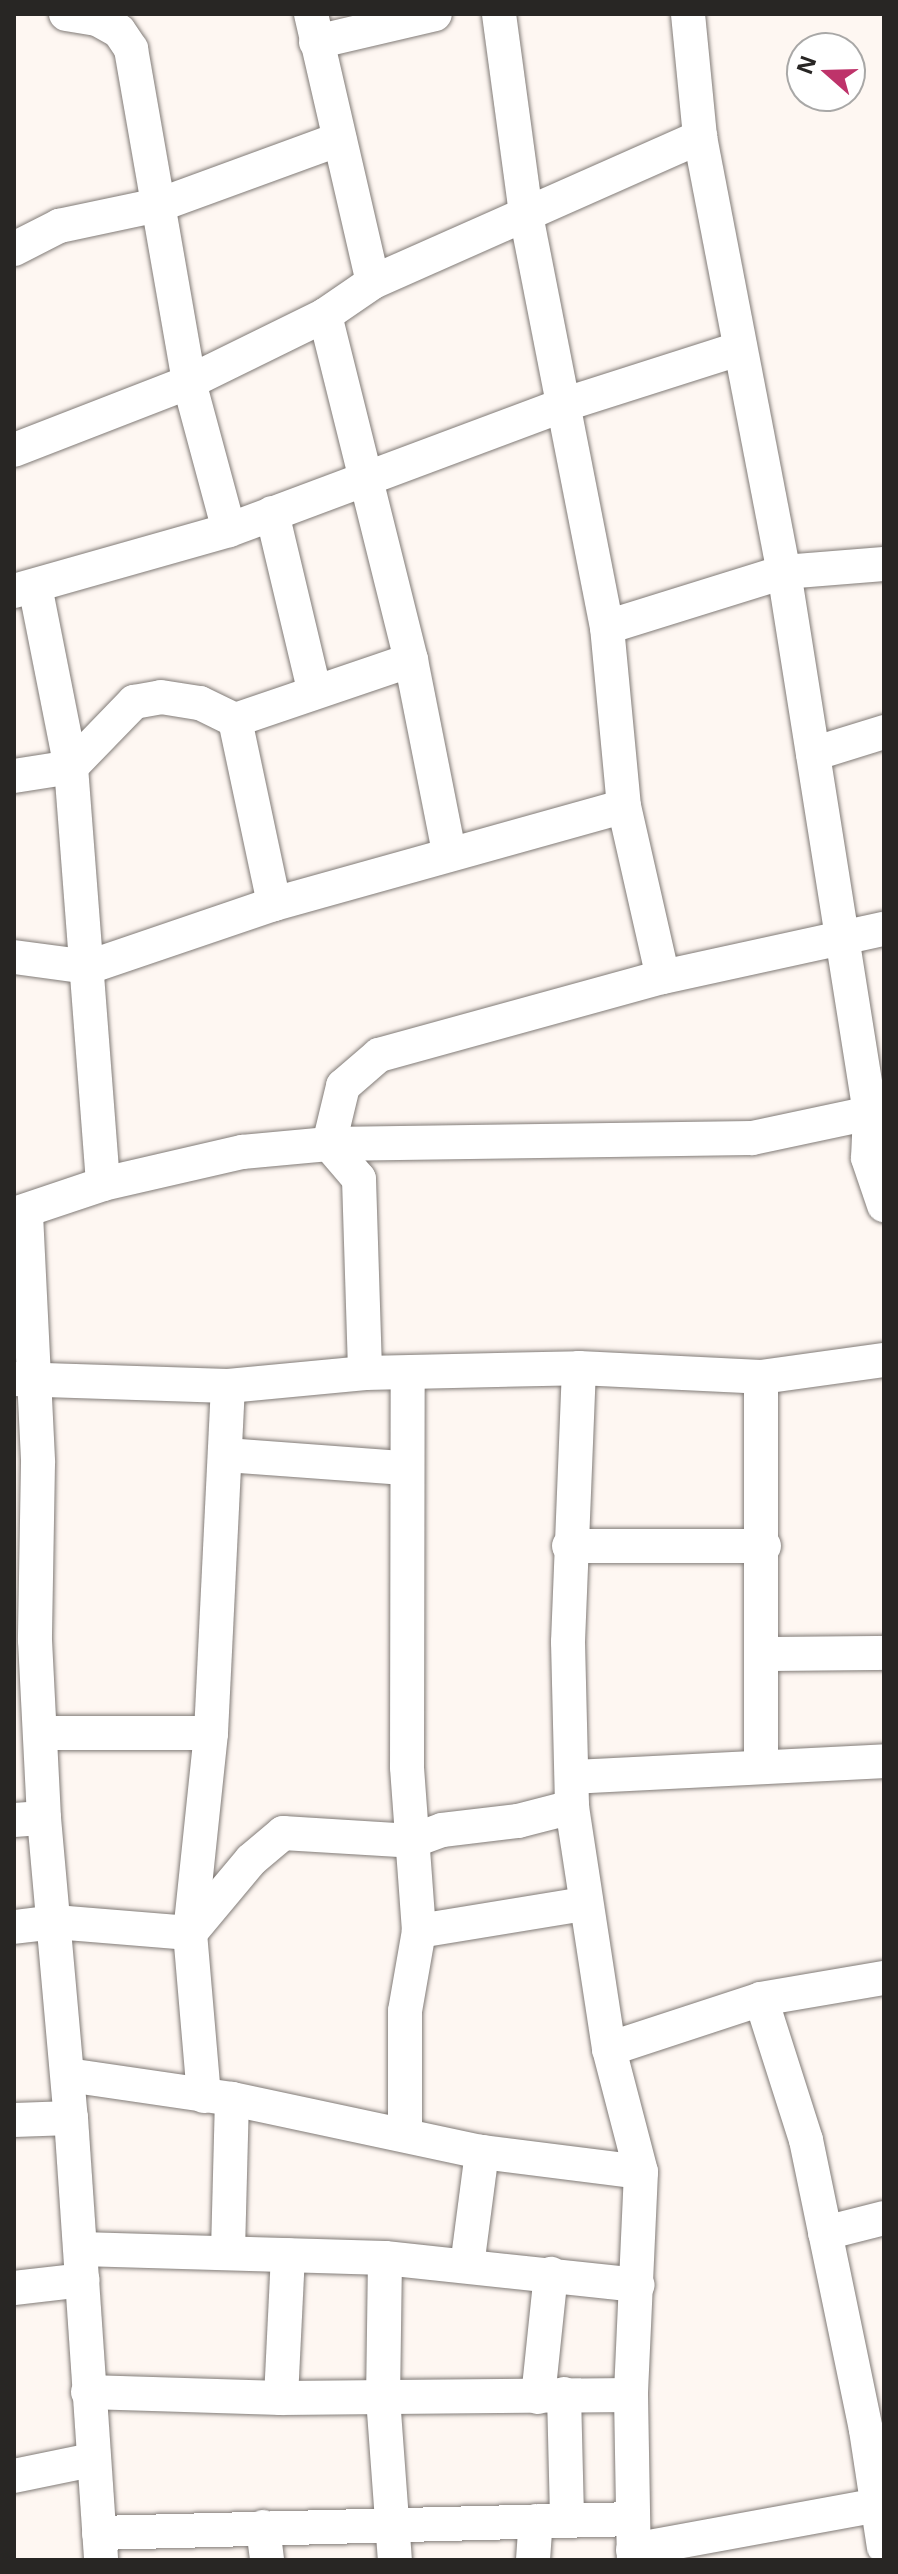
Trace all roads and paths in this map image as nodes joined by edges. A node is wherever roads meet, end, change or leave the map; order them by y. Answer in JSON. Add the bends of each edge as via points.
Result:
{"nodes":[{"id":1,"x":66,"y":14,"type":"edge"},
{"id":2,"x":435,"y":14,"type":"edge"},
{"id":3,"x":499,"y":14,"type":"edge"},
{"id":4,"x":688,"y":14,"type":"edge"},
{"id":5,"x":313,"y":28,"type":"edge"},
{"id":6,"x":700,"y":137,"type":"junction"},
{"id":7,"x":339,"y":139,"type":"junction"},
{"id":8,"x":159,"y":205,"type":"junction"},
{"id":9,"x":526,"y":215,"type":"junction"},
{"id":10,"x":14,"y":249,"type":"edge"},
{"id":11,"x":373,"y":282,"type":"junction"},
{"id":12,"x":325,"y":315,"type":"junction"},
{"id":13,"x":738,"y":349,"type":"junction"},
{"id":14,"x":189,"y":382,"type":"junction"},
{"id":15,"x":566,"y":404,"type":"junction"},
{"id":16,"x":14,"y":450,"type":"edge"},
{"id":17,"x":365,"y":479,"type":"junction"},
{"id":18,"x":272,"y":513,"type":"junction"},
{"id":19,"x":229,"y":530,"type":"junction"},
{"id":20,"x":884,"y":564,"type":"edge"},
{"id":21,"x":784,"y":572,"type":"junction"},
{"id":22,"x":25,"y":589,"type":"edge"},
{"id":23,"x":607,"y":627,"type":"junction"},
{"id":24,"x":411,"y":660,"type":"junction"},
{"id":25,"x":314,"y":689,"type":"junction"},
{"id":26,"x":235,"y":720,"type":"junction"},
{"id":27,"x":884,"y":732,"type":"edge"},
{"id":28,"x":813,"y":754,"type":"junction"},
{"id":29,"x":71,"y":767,"type":"junction"},
{"id":30,"x":14,"y":776,"type":"edge"},
{"id":31,"x":624,"y":806,"type":"junction"},
{"id":32,"x":449,"y":852,"type":"junction"},
{"id":33,"x":274,"y":904,"type":"junction"},
{"id":34,"x":884,"y":929,"type":"edge"},
{"id":35,"x":839,"y":939,"type":"junction"},
{"id":36,"x":14,"y":957,"type":"edge"},
{"id":37,"x":89,"y":967,"type":"junction"},
{"id":38,"x":663,"y":977,"type":"junction"},
{"id":39,"x":869,"y":1038,"type":"edge"},
{"id":40,"x":870,"y":1113,"type":"junction"},
{"id":41,"x":329,"y":1144,"type":"junction"},
{"id":42,"x":103,"y":1184,"type":"junction"},
{"id":43,"x":884,"y":1205,"type":"edge"},
{"id":44,"x":20,"y":1214,"type":"edge"},
{"id":45,"x":884,"y":1360,"type":"edge"},
{"id":46,"x":579,"y":1368,"type":"junction"},
{"id":47,"x":365,"y":1373,"type":"junction"},
{"id":48,"x":408,"y":1374,"type":"junction"},
{"id":49,"x":761,"y":1377,"type":"junction"},
{"id":50,"x":24,"y":1379,"type":"edge"},
{"id":51,"x":228,"y":1386,"type":"junction"},
{"id":52,"x":226,"y":1455,"type":"junction"},
{"id":53,"x":26,"y":1462,"type":"edge"},
{"id":54,"x":405,"y":1468,"type":"junction"},
{"id":55,"x":26,"y":1537,"type":"edge"},
{"id":56,"x":569,"y":1546,"type":"junction"},
{"id":57,"x":764,"y":1546,"type":"junction"},
{"id":58,"x":25,"y":1640,"type":"edge"},
{"id":59,"x":884,"y":1653,"type":"edge"},
{"id":60,"x":763,"y":1654,"type":"junction"},
{"id":61,"x":41,"y":1733,"type":"junction"},
{"id":62,"x":211,"y":1733,"type":"junction"},
{"id":63,"x":884,"y":1761,"type":"edge"},
{"id":64,"x":761,"y":1764,"type":"junction"},
{"id":65,"x":572,"y":1792,"type":"junction"},
{"id":66,"x":29,"y":1819,"type":"edge"},
{"id":67,"x":412,"y":1841,"type":"junction"},
{"id":68,"x":584,"y":1904,"type":"junction"},
{"id":69,"x":55,"y":1922,"type":"junction"},
{"id":70,"x":14,"y":1927,"type":"edge"},
{"id":71,"x":419,"y":1931,"type":"junction"},
{"id":72,"x":190,"y":1933,"type":"junction"},
{"id":73,"x":884,"y":1978,"type":"edge"},
{"id":74,"x":761,"y":1999,"type":"junction"},
{"id":75,"x":609,"y":2049,"type":"junction"},
{"id":76,"x":68,"y":2075,"type":"junction"},
{"id":77,"x":218,"y":2098,"type":"junction"},
{"id":78,"x":71,"y":2118,"type":"junction"},
{"id":79,"x":14,"y":2120,"type":"edge"},
{"id":80,"x":405,"y":2133,"type":"junction"},
{"id":81,"x":482,"y":2152,"type":"junction"},
{"id":82,"x":641,"y":2172,"type":"junction"},
{"id":83,"x":884,"y":2218,"type":"edge"},
{"id":84,"x":825,"y":2233,"type":"junction"},
{"id":85,"x":228,"y":2251,"type":"junction"},
{"id":86,"x":288,"y":2255,"type":"junction"},
{"id":87,"x":385,"y":2258,"type":"junction"},
{"id":88,"x":82,"y":2264,"type":"junction"},
{"id":89,"x":467,"y":2266,"type":"junction"},
{"id":90,"x":551,"y":2274,"type":"junction"},
{"id":91,"x":638,"y":2285,"type":"junction"},
{"id":92,"x":14,"y":2288,"type":"edge"},
{"id":93,"x":88,"y":2392,"type":"junction"},
{"id":94,"x":631,"y":2395,"type":"junction"},
{"id":95,"x":551,"y":2396,"type":"junction"},
{"id":96,"x":281,"y":2398,"type":"junction"},
{"id":97,"x":383,"y":2398,"type":"junction"},
{"id":98,"x":875,"y":2429,"type":"edge"},
{"id":99,"x":91,"y":2460,"type":"junction"},
{"id":100,"x":14,"y":2476,"type":"edge"},
{"id":101,"x":877,"y":2505,"type":"junction"},
{"id":102,"x":551,"y":2521,"type":"junction"},
{"id":103,"x":394,"y":2523,"type":"junction"},
{"id":104,"x":633,"y":2543,"type":"edge"},
{"id":105,"x":265,"y":2544,"type":"edge"},
{"id":106,"x":100,"y":2546,"type":"edge"},
{"id":107,"x":884,"y":2547,"type":"edge"},
{"id":108,"x":395,"y":2560,"type":"edge"},
{"id":109,"x":533,"y":2560,"type":"edge"}],
"edges":[{"from":1,"to":8,"type":"street","via":[[108,25],[131,49]]},
{"from":2,"to":5,"type":"street"},
{"from":3,"to":9,"type":"street"},
{"from":4,"to":6,"type":"street"},
{"from":5,"to":7,"type":"street"},
{"from":6,"to":9,"type":"street"},
{"from":6,"to":13,"type":"street"},
{"from":7,"to":8,"type":"street"},
{"from":7,"to":11,"type":"street"},
{"from":8,"to":10,"type":"street","via":[[59,226]]},
{"from":8,"to":14,"type":"street"},
{"from":9,"to":11,"type":"street"},
{"from":9,"to":15,"type":"street"},
{"from":11,"to":12,"type":"street"},
{"from":12,"to":14,"type":"street"},
{"from":12,"to":17,"type":"street"},
{"from":13,"to":15,"type":"street"},
{"from":13,"to":21,"type":"street"},
{"from":14,"to":16,"type":"street"},
{"from":14,"to":19,"type":"street"},
{"from":15,"to":17,"type":"street"},
{"from":15,"to":23,"type":"street"},
{"from":17,"to":18,"type":"street"},
{"from":17,"to":24,"type":"street"},
{"from":18,"to":19,"type":"street"},
{"from":18,"to":25,"type":"street"},
{"from":19,"to":22,"type":"street"},
{"from":20,"to":21,"type":"street"},
{"from":21,"to":23,"type":"street"},
{"from":21,"to":28,"type":"street"},
{"from":22,"to":29,"type":"street"},
{"from":23,"to":31,"type":"street"},
{"from":24,"to":25,"type":"street"},
{"from":24,"to":32,"type":"street"},
{"from":25,"to":26,"type":"street"},
{"from":26,"to":29,"type":"street","via":[[200,703],[161,697],[134,702]]},
{"from":26,"to":33,"type":"street"},
{"from":27,"to":28,"type":"street"},
{"from":28,"to":35,"type":"street"},
{"from":29,"to":30,"type":"street"},
{"from":29,"to":37,"type":"street"},
{"from":31,"to":32,"type":"street"},
{"from":31,"to":38,"type":"street"},
{"from":32,"to":33,"type":"street"},
{"from":33,"to":37,"type":"street"},
{"from":34,"to":35,"type":"street"},
{"from":35,"to":38,"type":"street"},
{"from":35,"to":39,"type":"street"},
{"from":36,"to":37,"type":"street"},
{"from":37,"to":42,"type":"street"},
{"from":38,"to":41,"type":"street","via":[[379,1055],[343,1086]]},
{"from":39,"to":40,"type":"street"},
{"from":40,"to":41,"type":"street","via":[[752,1138]]},
{"from":40,"to":43,"type":"street","via":[[868,1158]]},
{"from":41,"to":42,"type":"street","via":[[242,1152]]},
{"from":41,"to":47,"type":"street","via":[[359,1179]]},
{"from":42,"to":44,"type":"street"},
{"from":44,"to":50,"type":"street"},
{"from":45,"to":49,"type":"street"},
{"from":46,"to":48,"type":"street"},
{"from":46,"to":49,"type":"street"},
{"from":46,"to":56,"type":"street"},
{"from":47,"to":48,"type":"street"},
{"from":47,"to":51,"type":"street"},
{"from":48,"to":54,"type":"street"},
{"from":49,"to":57,"type":"street"},
{"from":50,"to":51,"type":"street"},
{"from":50,"to":53,"type":"street"},
{"from":51,"to":52,"type":"street"},
{"from":52,"to":54,"type":"street"},
{"from":52,"to":62,"type":"street"},
{"from":53,"to":55,"type":"street"},
{"from":54,"to":67,"type":"street"},
{"from":55,"to":58,"type":"street"},
{"from":56,"to":57,"type":"street"},
{"from":56,"to":65,"type":"street"},
{"from":57,"to":60,"type":"street"},
{"from":58,"to":61,"type":"street"},
{"from":59,"to":60,"type":"street"},
{"from":60,"to":64,"type":"street"},
{"from":61,"to":62,"type":"street"},
{"from":61,"to":66,"type":"street"},
{"from":62,"to":72,"type":"street"},
{"from":63,"to":64,"type":"street"},
{"from":64,"to":65,"type":"street"},
{"from":65,"to":67,"type":"street","via":[[518,1821],[442,1830]]},
{"from":65,"to":68,"type":"street"},
{"from":66,"to":69,"type":"street"},
{"from":67,"to":71,"type":"street"},
{"from":67,"to":72,"type":"street","via":[[283,1833],[251,1860]]},
{"from":68,"to":71,"type":"street"},
{"from":68,"to":75,"type":"street"},
{"from":69,"to":70,"type":"street"},
{"from":69,"to":72,"type":"street"},
{"from":69,"to":76,"type":"street"},
{"from":71,"to":80,"type":"street","via":[[405,2011]]},
{"from":72,"to":77,"type":"street"},
{"from":73,"to":74,"type":"street"},
{"from":74,"to":75,"type":"street"},
{"from":74,"to":84,"type":"street","via":[[791,2082]]},
{"from":75,"to":82,"type":"street"},
{"from":76,"to":77,"type":"street"},
{"from":76,"to":78,"type":"street"},
{"from":77,"to":80,"type":"street"},
{"from":77,"to":85,"type":"street"},
{"from":78,"to":79,"type":"street"},
{"from":78,"to":88,"type":"street"},
{"from":80,"to":81,"type":"street"},
{"from":81,"to":82,"type":"street"},
{"from":81,"to":89,"type":"street"},
{"from":82,"to":91,"type":"street"},
{"from":83,"to":84,"type":"street"},
{"from":84,"to":98,"type":"street"},
{"from":85,"to":86,"type":"street"},
{"from":85,"to":88,"type":"street"},
{"from":86,"to":87,"type":"street"},
{"from":86,"to":96,"type":"street"},
{"from":87,"to":89,"type":"street"},
{"from":87,"to":97,"type":"street"},
{"from":88,"to":92,"type":"street"},
{"from":88,"to":93,"type":"street"},
{"from":89,"to":90,"type":"street"},
{"from":90,"to":91,"type":"street"},
{"from":90,"to":95,"type":"street"},
{"from":91,"to":94,"type":"street"},
{"from":93,"to":96,"type":"street"},
{"from":93,"to":99,"type":"street"},
{"from":94,"to":95,"type":"street"},
{"from":94,"to":104,"type":"street"},
{"from":95,"to":97,"type":"street"},
{"from":95,"to":102,"type":"street"},
{"from":96,"to":97,"type":"street"},
{"from":97,"to":103,"type":"street"},
{"from":98,"to":101,"type":"street"},
{"from":99,"to":100,"type":"street"},
{"from":99,"to":106,"type":"street"},
{"from":101,"to":104,"type":"street"},
{"from":101,"to":107,"type":"street"},
{"from":102,"to":103,"type":"street"},
{"from":102,"to":104,"type":"street"},
{"from":102,"to":109,"type":"street"},
{"from":103,"to":105,"type":"street"},
{"from":103,"to":108,"type":"street"},
{"from":105,"to":106,"type":"street"}]}
